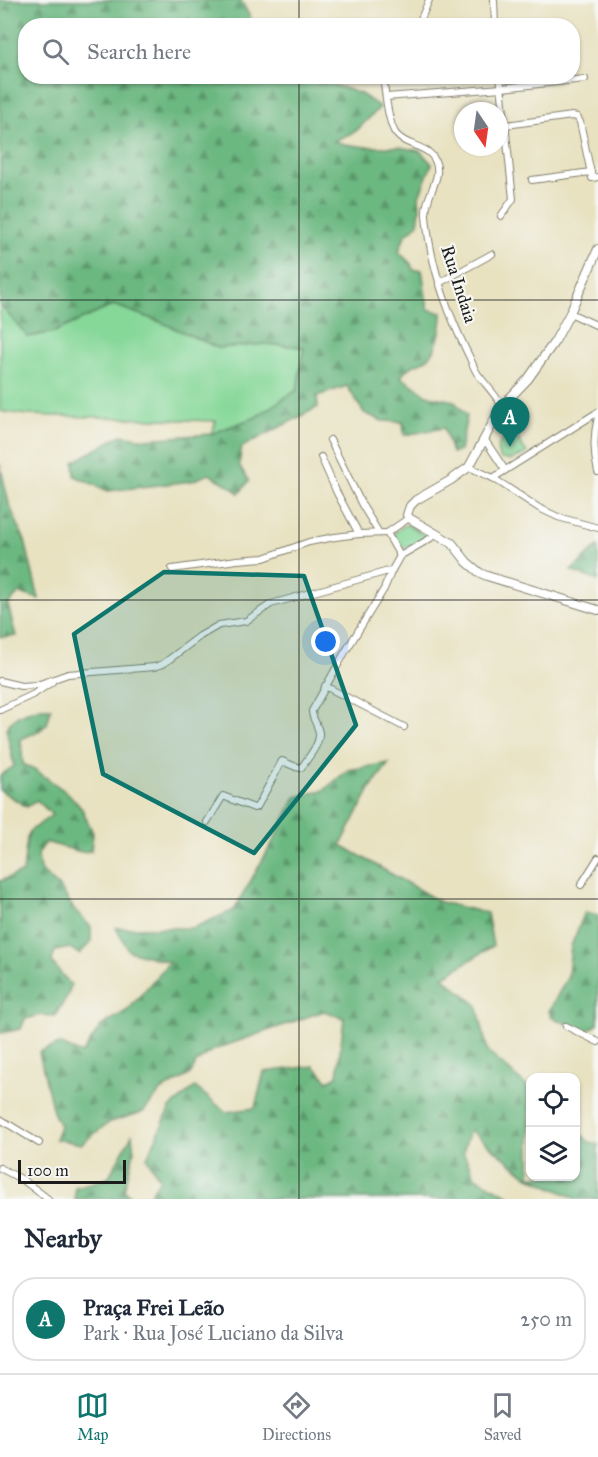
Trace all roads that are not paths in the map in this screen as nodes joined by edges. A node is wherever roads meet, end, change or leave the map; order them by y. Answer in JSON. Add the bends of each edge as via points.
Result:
{"nodes":[{"id":1,"x":429,"y":0,"type":"edge"},
{"id":2,"x":494,"y":0,"type":"edge"},
{"id":3,"x":421,"y":18,"type":"edge"},
{"id":4,"x":495,"y":18,"type":"edge"},
{"id":5,"x":585,"y":79,"type":"dead end"},
{"id":6,"x":580,"y":80,"type":"edge"},
{"id":7,"x":384,"y":84,"type":"edge"},
{"id":8,"x":501,"y":84,"type":"edge"},
{"id":9,"x":539,"y":84,"type":"edge"},
{"id":10,"x":502,"y":88,"type":"junction"},
{"id":11,"x":386,"y":97,"type":"junction"},
{"id":12,"x":504,"y":102,"type":"edge"},
{"id":13,"x":508,"y":125,"type":"edge"},
{"id":14,"x":508,"y":146,"type":"edge"},
{"id":15,"x":594,"y":176,"type":"edge"},
{"id":16,"x":532,"y":180,"type":"dead end"},
{"id":17,"x":501,"y":216,"type":"dead end"},
{"id":18,"x":598,"y":249,"type":"edge"},
{"id":19,"x":492,"y":254,"type":"dead end"},
{"id":20,"x":439,"y":284,"type":"junction"},
{"id":21,"x":570,"y":313,"type":"junction"},
{"id":22,"x":598,"y":326,"type":"edge"},
{"id":23,"x":502,"y":406,"type":"junction"},
{"id":24,"x":598,"y":412,"type":"edge"},
{"id":25,"x":598,"y":417,"type":"edge"},
{"id":26,"x":330,"y":440,"type":"dead end"},
{"id":27,"x":485,"y":440,"type":"junction"},
{"id":28,"x":321,"y":457,"type":"dead end"},
{"id":29,"x":470,"y":467,"type":"junction"},
{"id":30,"x":506,"y":470,"type":"junction"},
{"id":31,"x":598,"y":472,"type":"edge"},
{"id":32,"x":493,"y":478,"type":"junction"},
{"id":33,"x":409,"y":519,"type":"junction"},
{"id":34,"x":598,"y":528,"type":"edge"},
{"id":35,"x":379,"y":533,"type":"junction"},
{"id":36,"x":387,"y":533,"type":"junction"},
{"id":37,"x":359,"y":534,"type":"junction"},
{"id":38,"x":436,"y":535,"type":"junction"},
{"id":39,"x":400,"y":556,"type":"junction"},
{"id":40,"x":172,"y":570,"type":"dead end"},
{"id":41,"x":392,"y":570,"type":"junction"},
{"id":42,"x":598,"y":610,"type":"edge"},
{"id":43,"x":56,"y":679,"type":"junction"},
{"id":44,"x":0,"y":681,"type":"edge"},
{"id":45,"x":325,"y":686,"type":"junction"},
{"id":46,"x":0,"y":710,"type":"edge"},
{"id":47,"x":404,"y":727,"type":"dead end"},
{"id":48,"x":207,"y":822,"type":"dead end"},
{"id":49,"x":598,"y":858,"type":"edge"},
{"id":50,"x":581,"y":885,"type":"dead end"},
{"id":51,"x":567,"y":1026,"type":"dead end"},
{"id":52,"x":598,"y":1042,"type":"edge"},
{"id":53,"x":0,"y":1119,"type":"edge"},
{"id":54,"x":39,"y":1143,"type":"dead end"},
{"id":55,"x":0,"y":1168,"type":"edge"},
{"id":56,"x":48,"y":1199,"type":"edge"}],
"edges":[{"from":1,"to":3,"type":"street"},
{"from":2,"to":4,"type":"street"},
{"from":5,"to":6,"type":"street"},
{"from":7,"to":11,"type":"street","name":"Rua Indaia"},
{"from":8,"to":10,"type":"street"},
{"from":9,"to":10,"type":"street"},
{"from":10,"to":11,"type":"street"},
{"from":10,"to":12,"type":"street"},
{"from":11,"to":20,"type":"street","name":"Rua Indaia","via":[[398,137],[430,153],[437,164],[426,214]]},
{"from":13,"to":15,"type":"street","via":[[577,117]]},
{"from":14,"to":17,"type":"street","via":[[513,199]]},
{"from":15,"to":16,"type":"street"},
{"from":18,"to":21,"type":"street"},
{"from":19,"to":20,"type":"street"},
{"from":20,"to":23,"type":"street","name":"Rua Indaia","via":[[476,372]]},
{"from":21,"to":22,"type":"street"},
{"from":21,"to":23,"type":"street","via":[[528,379]]},
{"from":23,"to":27,"type":"street"},
{"from":24,"to":30,"type":"street"},
{"from":25,"to":31,"type":"street","via":[[593,440]]},
{"from":26,"to":35,"type":"street"},
{"from":27,"to":29,"type":"street"},
{"from":27,"to":30,"type":"street"},
{"from":28,"to":37,"type":"street"},
{"from":29,"to":32,"type":"street"},
{"from":29,"to":33,"type":"street","via":[[416,500],[408,511]]},
{"from":30,"to":32,"type":"street"},
{"from":32,"to":34,"type":"street","via":[[539,508]]},
{"from":33,"to":36,"type":"street"},
{"from":33,"to":38,"type":"street"},
{"from":35,"to":36,"type":"street"},
{"from":35,"to":37,"type":"street"},
{"from":36,"to":39,"type":"street"},
{"from":37,"to":40,"type":"street","via":[[309,542],[264,558]]},
{"from":38,"to":39,"type":"street"},
{"from":38,"to":42,"type":"street","via":[[452,543],[480,573]]},
{"from":39,"to":41,"type":"street"},
{"from":41,"to":43,"type":"street","via":[[271,604],[246,621],[219,625],[154,667],[68,674]]},
{"from":41,"to":45,"type":"street"},
{"from":43,"to":44,"type":"street","via":[[21,686]]},
{"from":43,"to":46,"type":"street"},
{"from":45,"to":47,"type":"street"},
{"from":45,"to":48,"type":"street","via":[[312,714],[320,737],[301,768],[282,761],[257,807],[223,796]]},
{"from":49,"to":50,"type":"street"},
{"from":51,"to":52,"type":"street"},
{"from":53,"to":54,"type":"street"},
{"from":55,"to":56,"type":"street"}]}
